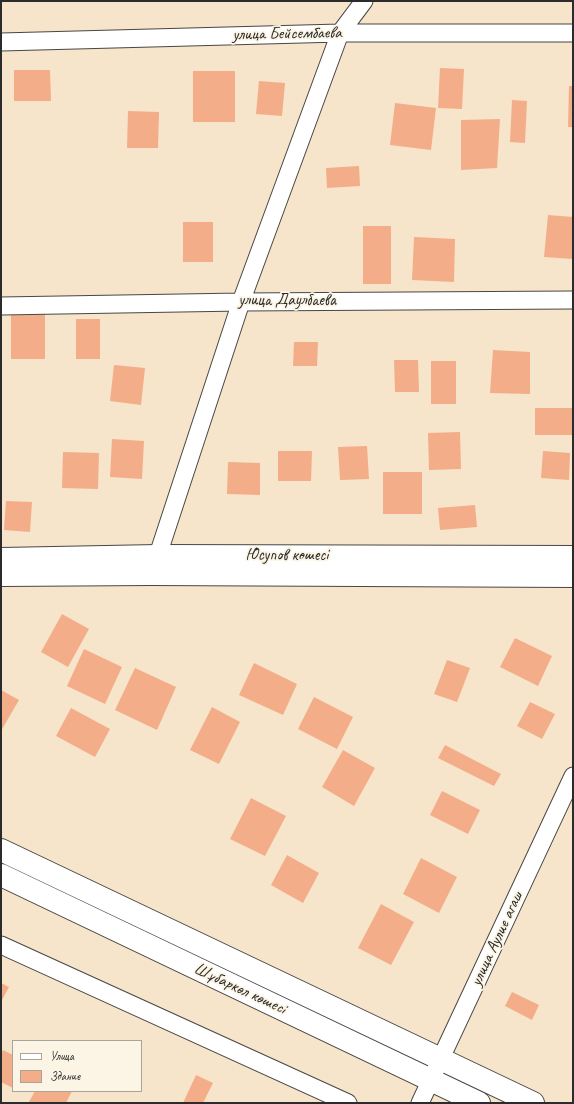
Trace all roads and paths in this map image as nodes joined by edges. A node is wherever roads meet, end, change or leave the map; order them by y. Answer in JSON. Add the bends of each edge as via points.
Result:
{"nodes":[{"id":1,"x":364,"y":1,"type":"edge"},
{"id":2,"x":573,"y":32,"type":"edge"},
{"id":3,"x":340,"y":33,"type":"junction"},
{"id":4,"x":1,"y":42,"type":"edge"},
{"id":5,"x":573,"y":300,"type":"edge"},
{"id":6,"x":241,"y":302,"type":"junction"},
{"id":7,"x":1,"y":306,"type":"edge"},
{"id":8,"x":573,"y":557,"type":"edge"},
{"id":9,"x":1,"y":559,"type":"edge"},
{"id":10,"x":154,"y":565,"type":"junction"},
{"id":11,"x":1,"y":575,"type":"edge"},
{"id":12,"x":573,"y":576,"type":"edge"},
{"id":13,"x":573,"y":776,"type":"edge"},
{"id":14,"x":1,"y":850,"type":"edge"},
{"id":15,"x":1,"y":875,"type":"edge"},
{"id":16,"x":1,"y":945,"type":"edge"},
{"id":17,"x":441,"y":1060,"type":"junction"},
{"id":18,"x":431,"y":1080,"type":"junction"},
{"id":19,"x":348,"y":1103,"type":"edge"},
{"id":20,"x":420,"y":1103,"type":"edge"},
{"id":21,"x":480,"y":1103,"type":"edge"},
{"id":22,"x":533,"y":1103,"type":"edge"}],
"edges":[{"from":1,"to":3,"type":"street"},
{"from":2,"to":3,"type":"street","name":"улица Бейсембаева"},
{"from":3,"to":4,"type":"street","name":"улица Бейсембаева"},
{"from":3,"to":6,"type":"street"},
{"from":5,"to":6,"type":"street","name":"улица Даулбаева"},
{"from":6,"to":7,"type":"street","name":"улица Даулбаева"},
{"from":6,"to":10,"type":"street"},
{"from":8,"to":10,"type":"street","name":"Юсупов көшесі"},
{"from":9,"to":10,"type":"street","name":"Юсупов көшесі"},
{"from":10,"to":11,"type":"street","name":"Юсупов көшесі"},
{"from":10,"to":12,"type":"street","name":"Юсупов көшесі"},
{"from":13,"to":17,"type":"street","name":"улица Аулие агаш"},
{"from":14,"to":17,"type":"street","name":"Шұбаркөл көшесі"},
{"from":15,"to":18,"type":"street","name":"Шұбаркөл көшесі"},
{"from":16,"to":19,"type":"street"},
{"from":17,"to":18,"type":"street","name":"улица Аулие агаш"},
{"from":17,"to":22,"type":"street","name":"Шұбаркөл көшесі"},
{"from":18,"to":20,"type":"street","name":"улица Аулие агаш"},
{"from":18,"to":21,"type":"street","name":"Шұбаркөл көшесі"}]}
